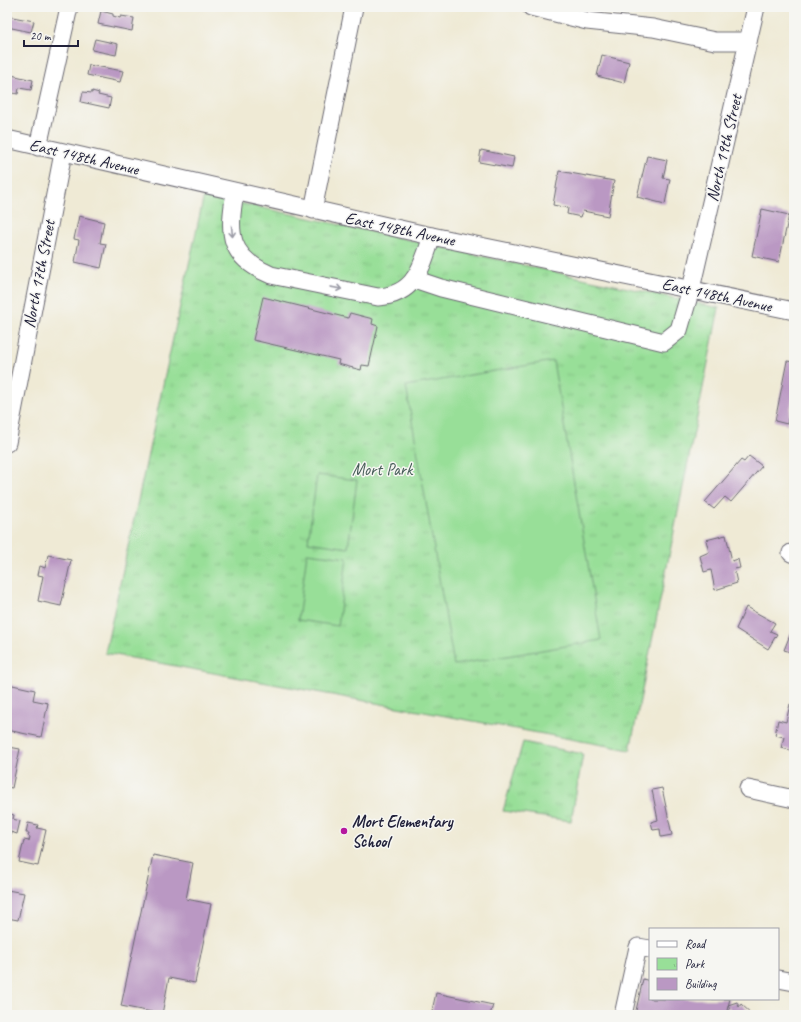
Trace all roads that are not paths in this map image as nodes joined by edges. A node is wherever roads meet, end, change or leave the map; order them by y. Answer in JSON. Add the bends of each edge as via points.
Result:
{"nodes":[{"id":1,"x":70,"y":7,"type":"edge"},
{"id":2,"x":354,"y":7,"type":"edge"},
{"id":3,"x":531,"y":7,"type":"edge"},
{"id":4,"x":756,"y":7,"type":"edge"},
{"id":5,"x":748,"y":41,"type":"junction"},
{"id":6,"x":7,"y":140,"type":"edge"},
{"id":7,"x":38,"y":147,"type":"junction"},
{"id":8,"x":63,"y":153,"type":"junction"},
{"id":9,"x":235,"y":192,"type":"junction"},
{"id":10,"x":313,"y":210,"type":"junction"},
{"id":11,"x":432,"y":236,"type":"junction"},
{"id":12,"x":414,"y":279,"type":"junction"},
{"id":13,"x":691,"y":289,"type":"junction"},
{"id":14,"x":794,"y":311,"type":"edge"},
{"id":15,"x":7,"y":443,"type":"edge"},
{"id":16,"x":748,"y":789,"type":"dead end"},
{"id":17,"x":794,"y":799,"type":"edge"},
{"id":18,"x":649,"y":949,"type":"edge"},
{"id":19,"x":779,"y":979,"type":"edge"},
{"id":20,"x":794,"y":982,"type":"edge"},
{"id":21,"x":623,"y":1015,"type":"edge"}],
"edges":[{"from":1,"to":7,"type":"street"},
{"from":2,"to":10,"type":"street"},
{"from":3,"to":5,"type":"street","via":[[587,21],[653,28],[715,42]]},
{"from":4,"to":5,"type":"street","name":"North 19th Street"},
{"from":5,"to":13,"type":"street","name":"North 19th Street"},
{"from":6,"to":7,"type":"street","name":"East 148th Avenue"},
{"from":7,"to":8,"type":"street","name":"East 148th Avenue"},
{"from":8,"to":9,"type":"street","name":"East 148th Avenue"},
{"from":8,"to":15,"type":"street","name":"North 17th Street"},
{"from":9,"to":10,"type":"street","name":"East 148th Avenue"},
{"from":9,"to":12,"type":"street","one_way":true,"via":[[231,216],[233,243],[239,253],[256,269],[271,275],[378,297],[399,293]]},
{"from":10,"to":11,"type":"street","name":"East 148th Avenue"},
{"from":11,"to":12,"type":"street","via":[[425,260]]},
{"from":11,"to":13,"type":"street","name":"East 148th Avenue"},
{"from":12,"to":13,"type":"street","name":"North 19th Street","via":[[441,288],[664,342],[679,330]]},
{"from":13,"to":14,"type":"street","name":"East 148th Avenue"},
{"from":16,"to":17,"type":"street"},
{"from":18,"to":21,"type":"street","via":[[638,947]]},
{"from":19,"to":20,"type":"street"}]}
